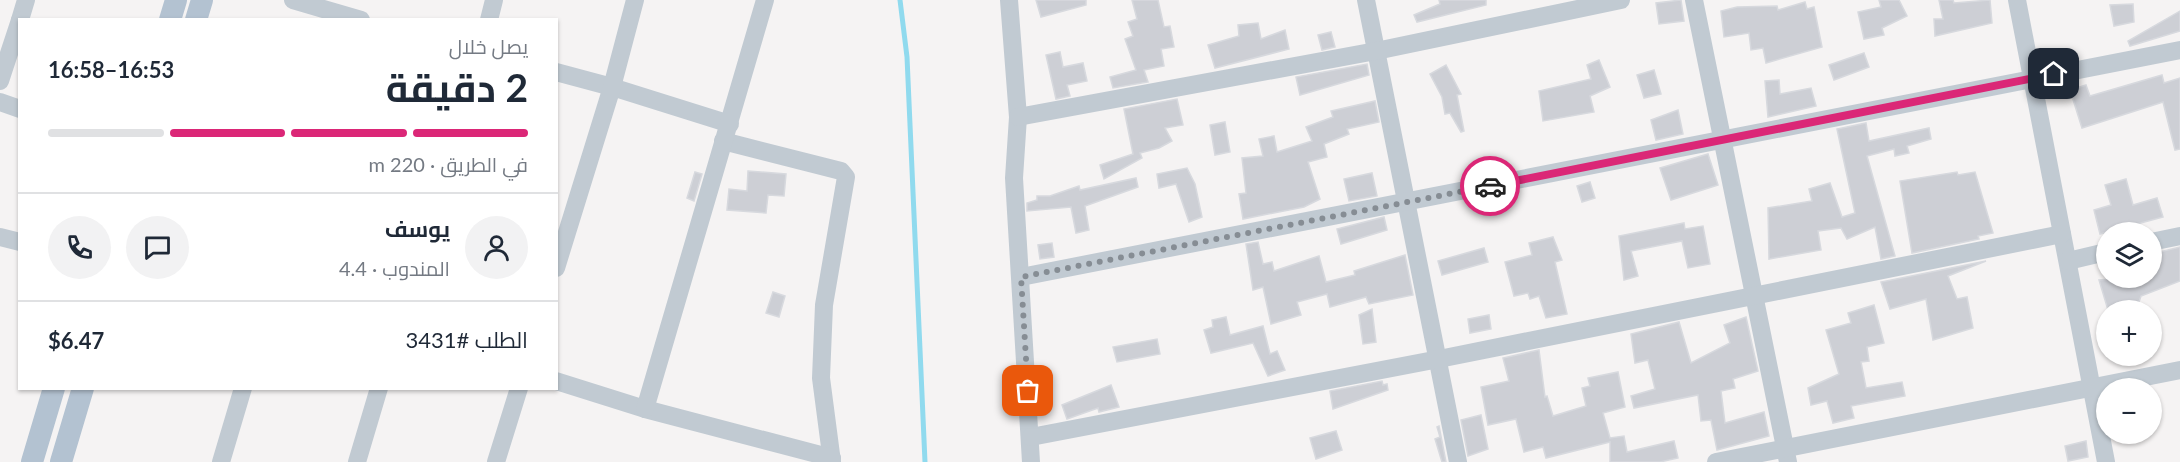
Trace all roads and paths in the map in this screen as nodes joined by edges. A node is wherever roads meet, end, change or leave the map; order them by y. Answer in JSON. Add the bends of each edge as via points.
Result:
{"nodes":[{"id":1,"x":26,"y":0,"type":"edge"},
{"id":2,"x":176,"y":0,"type":"edge"},
{"id":3,"x":202,"y":0,"type":"edge"},
{"id":4,"x":294,"y":0,"type":"edge"},
{"id":5,"x":494,"y":0,"type":"edge"},
{"id":6,"x":635,"y":0,"type":"edge"},
{"id":7,"x":765,"y":0,"type":"edge"},
{"id":8,"x":1009,"y":0,"type":"edge"},
{"id":9,"x":1366,"y":0,"type":"edge"},
{"id":10,"x":1621,"y":0,"type":"edge"},
{"id":11,"x":1694,"y":0,"type":"edge"},
{"id":12,"x":2017,"y":0,"type":"edge"},
{"id":13,"x":21,"y":18,"type":"edge"},
{"id":14,"x":171,"y":18,"type":"edge"},
{"id":15,"x":197,"y":18,"type":"edge"},
{"id":16,"x":352,"y":18,"type":"edge"},
{"id":17,"x":490,"y":18,"type":"edge"},
{"id":18,"x":18,"y":26,"type":"edge"},
{"id":19,"x":2180,"y":50,"type":"edge"},
{"id":20,"x":1376,"y":51,"type":"junction"},
{"id":21,"x":558,"y":73,"type":"edge"},
{"id":22,"x":2033,"y":77,"type":"junction"},
{"id":23,"x":0,"y":81,"type":"edge"},
{"id":24,"x":612,"y":87,"type":"junction"},
{"id":25,"x":0,"y":102,"type":"edge"},
{"id":26,"x":18,"y":108,"type":"edge"},
{"id":27,"x":1018,"y":117,"type":"junction"},
{"id":28,"x":726,"y":133,"type":"junction"},
{"id":29,"x":1721,"y":139,"type":"junction"},
{"id":30,"x":1408,"y":203,"type":"junction"},
{"id":31,"x":2062,"y":234,"type":"junction"},
{"id":32,"x":2180,"y":236,"type":"edge"},
{"id":33,"x":0,"y":237,"type":"edge"},
{"id":34,"x":2162,"y":240,"type":"edge"},
{"id":35,"x":18,"y":242,"type":"edge"},
{"id":36,"x":2096,"y":254,"type":"edge"},
{"id":37,"x":2068,"y":261,"type":"junction"},
{"id":38,"x":558,"y":262,"type":"edge"},
{"id":39,"x":1021,"y":277,"type":"junction"},
{"id":40,"x":1753,"y":294,"type":"junction"},
{"id":41,"x":1438,"y":359,"type":"junction"},
{"id":42,"x":2180,"y":370,"type":"edge"},
{"id":43,"x":558,"y":382,"type":"edge"},
{"id":44,"x":2092,"y":388,"type":"junction"},
{"id":45,"x":53,"y":390,"type":"edge"},
{"id":46,"x":82,"y":390,"type":"edge"},
{"id":47,"x":242,"y":390,"type":"edge"},
{"id":48,"x":378,"y":390,"type":"edge"},
{"id":49,"x":518,"y":390,"type":"edge"},
{"id":50,"x":645,"y":409,"type":"junction"},
{"id":51,"x":1031,"y":437,"type":"junction"},
{"id":52,"x":1786,"y":455,"type":"edge"},
{"id":53,"x":832,"y":460,"type":"edge"},
{"id":54,"x":32,"y":462,"type":"edge"},
{"id":55,"x":61,"y":462,"type":"edge"},
{"id":56,"x":221,"y":462,"type":"edge"},
{"id":57,"x":357,"y":462,"type":"edge"},
{"id":58,"x":496,"y":462,"type":"edge"},
{"id":59,"x":1031,"y":462,"type":"edge"},
{"id":60,"x":1458,"y":462,"type":"edge"},
{"id":61,"x":1716,"y":462,"type":"edge"},
{"id":62,"x":2106,"y":462,"type":"edge"}],
"edges":[{"from":1,"to":13,"type":"street"},
{"from":2,"to":14,"type":"main road"},
{"from":3,"to":15,"type":"main road"},
{"from":4,"to":16,"type":"street"},
{"from":5,"to":17,"type":"street"},
{"from":6,"to":24,"type":"street"},
{"from":7,"to":28,"type":"street"},
{"from":8,"to":27,"type":"street"},
{"from":9,"to":20,"type":"street"},
{"from":10,"to":20,"type":"street"},
{"from":11,"to":29,"type":"street"},
{"from":12,"to":22,"type":"street"},
{"from":18,"to":23,"type":"street"},
{"from":19,"to":22,"type":"street"},
{"from":20,"to":27,"type":"street"},
{"from":20,"to":30,"type":"street"},
{"from":21,"to":24,"type":"street"},
{"from":22,"to":29,"type":"street"},
{"from":22,"to":31,"type":"street"},
{"from":24,"to":28,"type":"street"},
{"from":24,"to":38,"type":"street"},
{"from":25,"to":26,"type":"street"},
{"from":27,"to":39,"type":"street","via":[[1014,178]]},
{"from":28,"to":50,"type":"street"},
{"from":28,"to":53,"type":"street","via":[[841,171],[846,177],[824,305],[821,378]]},
{"from":29,"to":30,"type":"street"},
{"from":29,"to":40,"type":"street"},
{"from":30,"to":39,"type":"street"},
{"from":30,"to":41,"type":"street"},
{"from":31,"to":37,"type":"street"},
{"from":31,"to":40,"type":"street"},
{"from":32,"to":34,"type":"street"},
{"from":33,"to":35,"type":"street"},
{"from":36,"to":37,"type":"street"},
{"from":37,"to":44,"type":"street"},
{"from":39,"to":51,"type":"street"},
{"from":40,"to":41,"type":"street"},
{"from":40,"to":52,"type":"street"},
{"from":41,"to":51,"type":"street"},
{"from":41,"to":60,"type":"street"},
{"from":42,"to":44,"type":"street"},
{"from":43,"to":50,"type":"street"},
{"from":44,"to":52,"type":"street"},
{"from":44,"to":62,"type":"street"},
{"from":45,"to":54,"type":"main road"},
{"from":46,"to":55,"type":"main road"},
{"from":47,"to":56,"type":"street"},
{"from":48,"to":57,"type":"street"},
{"from":49,"to":58,"type":"street"},
{"from":50,"to":53,"type":"street"},
{"from":51,"to":59,"type":"street"},
{"from":52,"to":61,"type":"street"}]}
